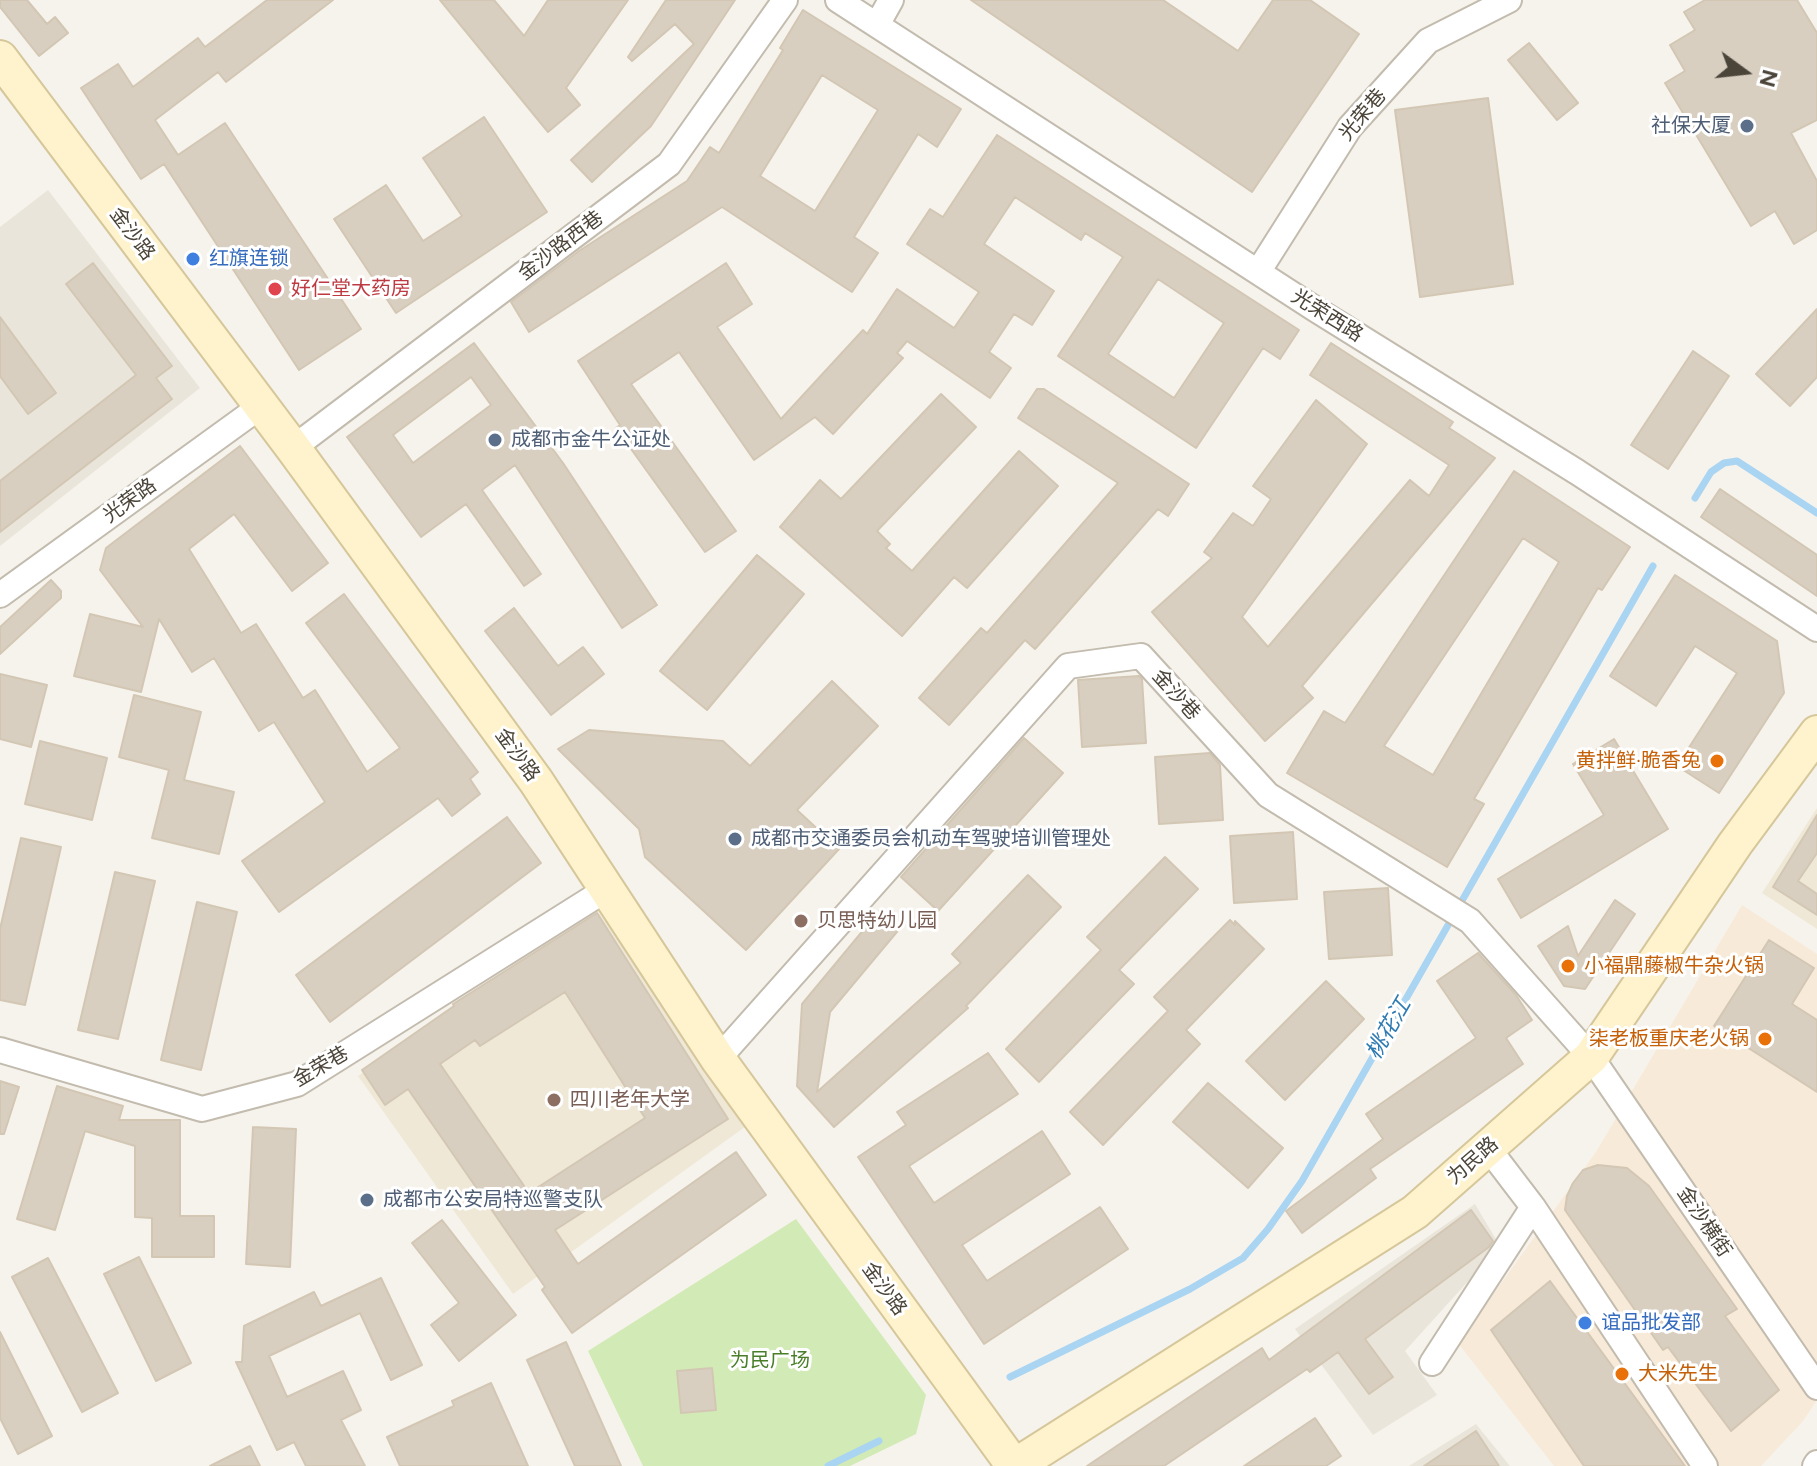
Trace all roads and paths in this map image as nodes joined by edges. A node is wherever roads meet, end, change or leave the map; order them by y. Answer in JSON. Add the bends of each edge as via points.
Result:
{"nodes":[{"id":1,"x":785,"y":0,"type":"edge"},
{"id":2,"x":838,"y":0,"type":"edge"},
{"id":3,"x":891,"y":0,"type":"edge"},
{"id":4,"x":1509,"y":0,"type":"edge"},
{"id":5,"x":877,"y":25,"type":"junction"},
{"id":6,"x":0,"y":58,"type":"edge"},
{"id":7,"x":1258,"y":272,"type":"junction"},
{"id":8,"x":261,"y":406,"type":"junction"},
{"id":9,"x":293,"y":448,"type":"junction"},
{"id":10,"x":0,"y":595,"type":"edge"},
{"id":11,"x":1817,"y":629,"type":"edge"},
{"id":12,"x":1817,"y":733,"type":"edge"},
{"id":13,"x":607,"y":889,"type":"junction"},
{"id":14,"x":0,"y":1050,"type":"edge"},
{"id":15,"x":1591,"y":1057,"type":"junction"},
{"id":16,"x":718,"y":1059,"type":"junction"},
{"id":17,"x":1488,"y":1148,"type":"junction"},
{"id":18,"x":1533,"y":1207,"type":"junction"},
{"id":19,"x":1432,"y":1363,"type":"dead end"},
{"id":20,"x":1817,"y":1387,"type":"edge"},
{"id":21,"x":1014,"y":1466,"type":"edge"},
{"id":22,"x":1705,"y":1466,"type":"edge"}],
"edges":[{"from":1,"to":9,"type":"street","name":"金沙路西巷","via":[[669,164]]},
{"from":2,"to":5,"type":"street","name":"光荣西路"},
{"from":3,"to":5,"type":"street"},
{"from":4,"to":7,"type":"street","name":"光荣巷","via":[[1428,41],[1350,127]]},
{"from":5,"to":7,"type":"street","name":"光荣西路"},
{"from":6,"to":8,"type":"street","name":"金沙路"},
{"from":7,"to":11,"type":"street","name":"光荣西路"},
{"from":8,"to":9,"type":"street","name":"金沙路"},
{"from":8,"to":10,"type":"street","name":"光荣路"},
{"from":9,"to":13,"type":"street","name":"金沙路","via":[[536,781]]},
{"from":12,"to":15,"type":"street","name":"为民路"},
{"from":13,"to":14,"type":"street","name":"金荣巷","via":[[297,1084],[202,1109]]},
{"from":13,"to":16,"type":"street","name":"金沙路"},
{"from":15,"to":16,"type":"street","name":"金沙巷","via":[[1470,921],[1268,795],[1141,656],[1068,666]]},
{"from":15,"to":17,"type":"street","name":"为民路"},
{"from":15,"to":20,"type":"street","name":"金沙横街"},
{"from":16,"to":21,"type":"street","name":"金沙路"},
{"from":17,"to":18,"type":"street"},
{"from":17,"to":21,"type":"street","name":"为民路","via":[[1415,1212]]},
{"from":18,"to":19,"type":"street"},
{"from":18,"to":22,"type":"street"}]}
